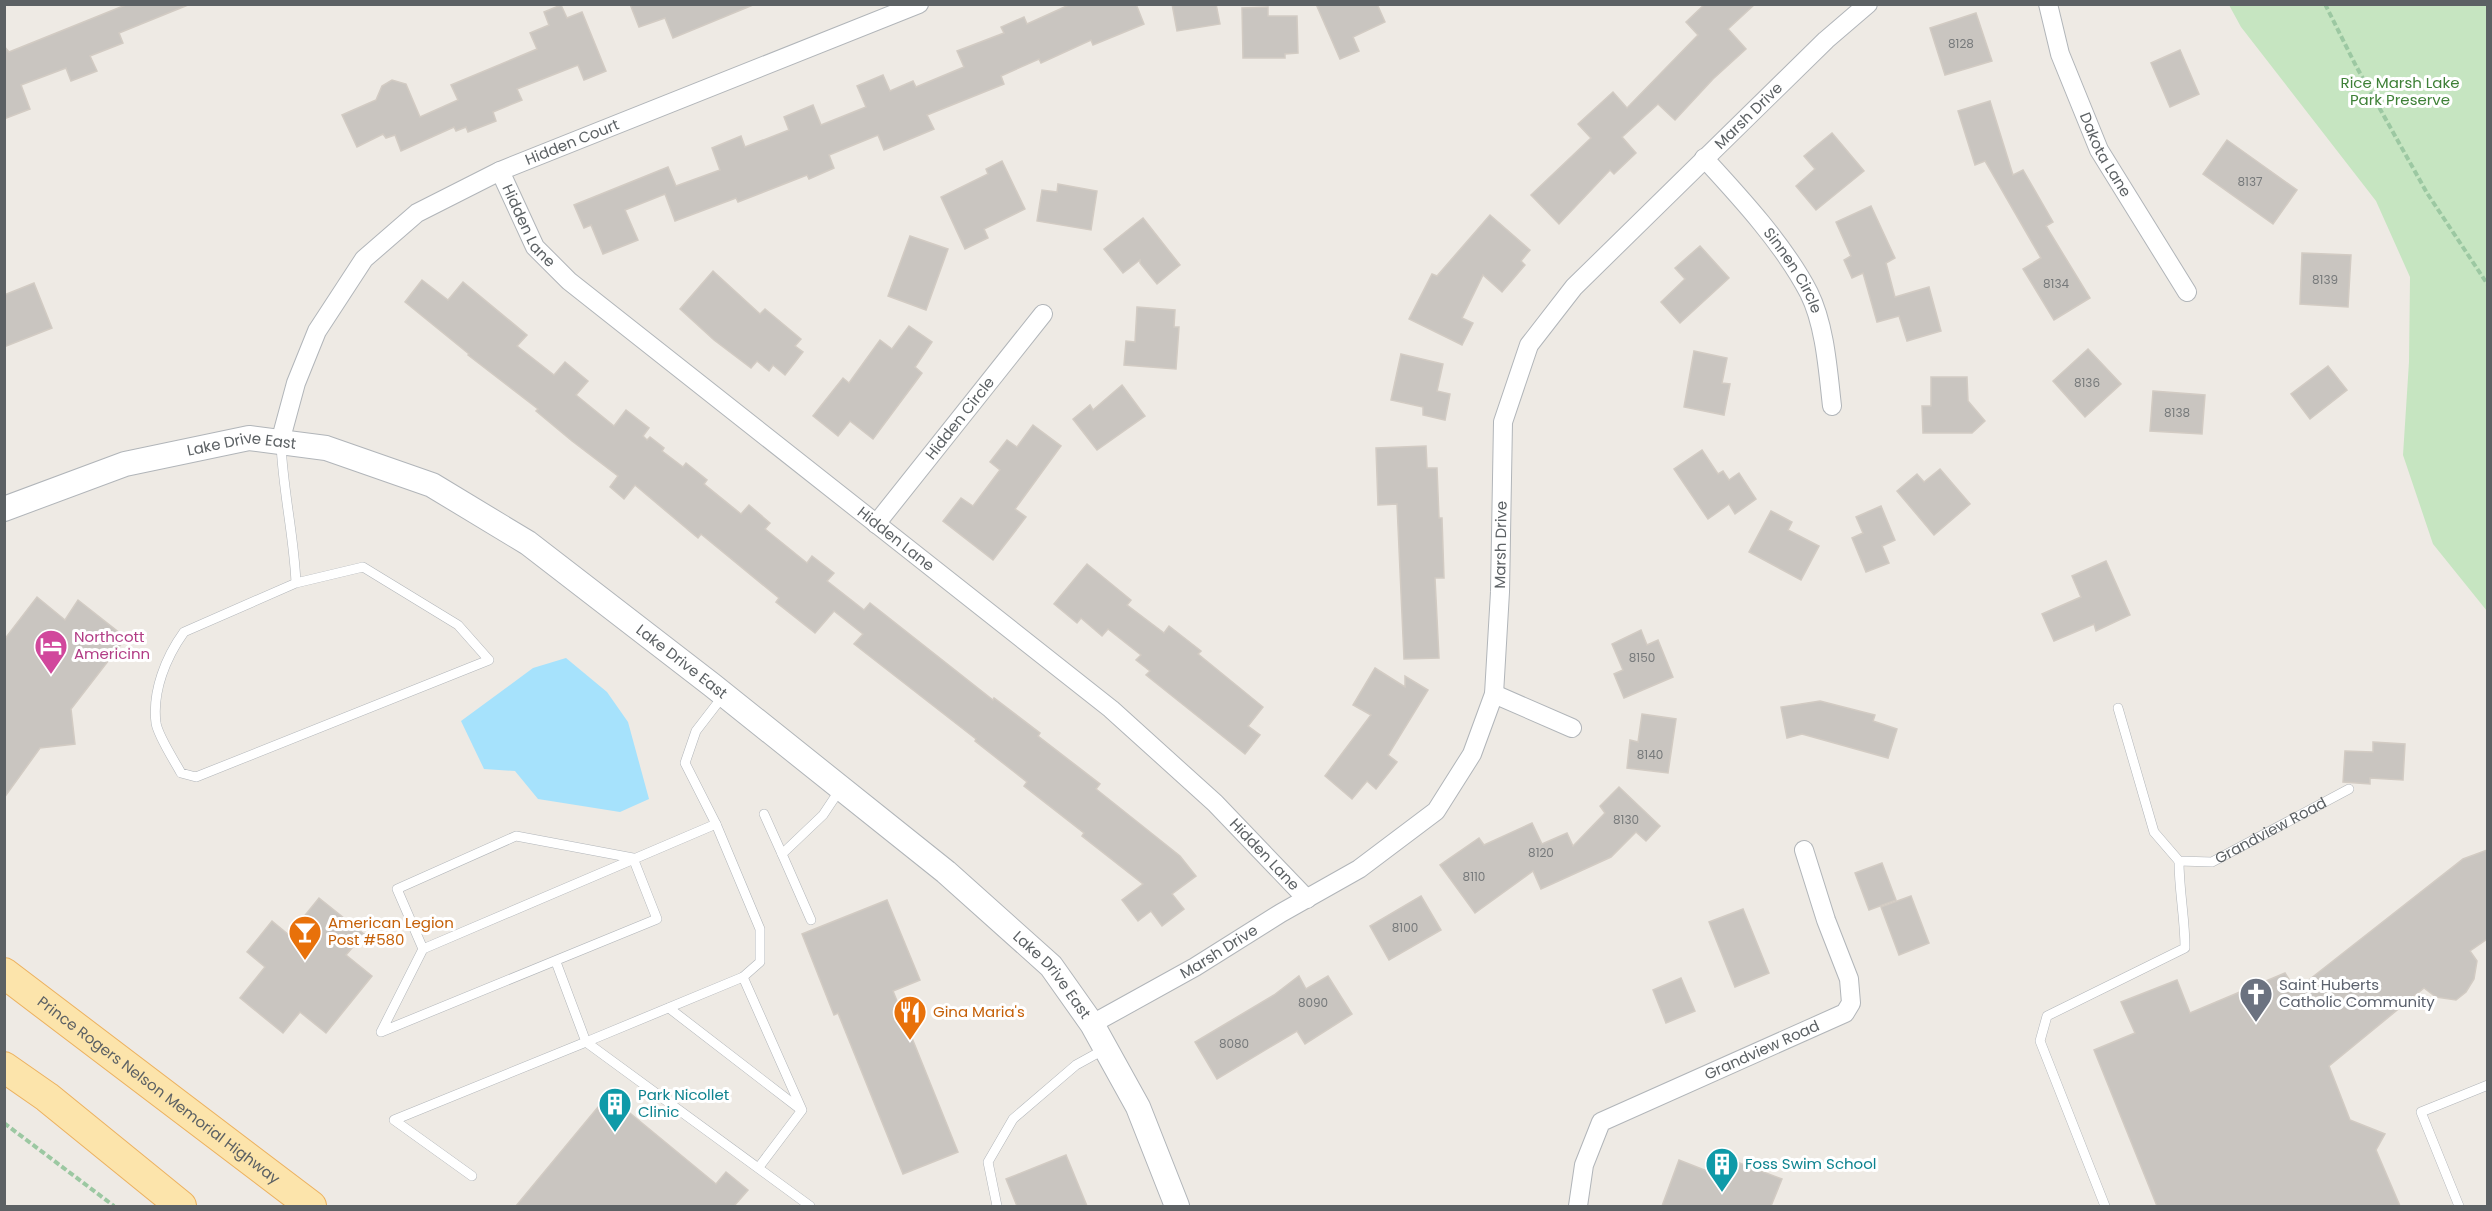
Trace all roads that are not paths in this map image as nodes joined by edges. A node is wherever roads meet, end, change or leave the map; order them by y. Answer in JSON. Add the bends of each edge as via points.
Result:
{"nodes":[{"id":1,"x":919,"y":4,"type":"edge"},
{"id":2,"x":1868,"y":4,"type":"edge"},
{"id":3,"x":2048,"y":4,"type":"edge"},
{"id":4,"x":1704,"y":158,"type":"junction"},
{"id":5,"x":500,"y":171,"type":"junction"},
{"id":6,"x":2187,"y":292,"type":"dead end"},
{"id":7,"x":1043,"y":314,"type":"dead end"},
{"id":8,"x":1832,"y":406,"type":"dead end"},
{"id":9,"x":280,"y":442,"type":"junction"},
{"id":10,"x":4,"y":509,"type":"edge"},
{"id":11,"x":876,"y":524,"type":"junction"},
{"id":12,"x":296,"y":583,"type":"junction"},
{"id":13,"x":1494,"y":694,"type":"junction"},
{"id":14,"x":724,"y":695,"type":"junction"},
{"id":15,"x":2118,"y":708,"type":"dead end"},
{"id":16,"x":1572,"y":728,"type":"dead end"},
{"id":17,"x":841,"y":789,"type":"junction"},
{"id":18,"x":2349,"y":789,"type":"dead end"},
{"id":19,"x":764,"y":814,"type":"dead end"},
{"id":20,"x":716,"y":824,"type":"junction"},
{"id":21,"x":1804,"y":850,"type":"dead end"},
{"id":22,"x":782,"y":854,"type":"junction"},
{"id":23,"x":633,"y":858,"type":"junction"},
{"id":24,"x":2179,"y":861,"type":"junction"},
{"id":25,"x":1307,"y":899,"type":"junction"},
{"id":26,"x":811,"y":920,"type":"dead end"},
{"id":27,"x":423,"y":949,"type":"junction"},
{"id":28,"x":556,"y":962,"type":"junction"},
{"id":29,"x":4,"y":973,"type":"edge"},
{"id":30,"x":743,"y":977,"type":"junction"},
{"id":31,"x":669,"y":1008,"type":"junction"},
{"id":32,"x":1092,"y":1024,"type":"junction"},
{"id":33,"x":586,"y":1042,"type":"junction"},
{"id":34,"x":1106,"y":1049,"type":"junction"},
{"id":35,"x":4,"y":1066,"type":"edge"},
{"id":36,"x":2487,"y":1085,"type":"edge"},
{"id":37,"x":802,"y":1110,"type":"junction"},
{"id":38,"x":759,"y":1167,"type":"junction"},
{"id":39,"x":472,"y":1176,"type":"dead end"},
{"id":40,"x":181,"y":1206,"type":"edge"},
{"id":41,"x":311,"y":1206,"type":"edge"},
{"id":42,"x":810,"y":1206,"type":"edge"},
{"id":43,"x":997,"y":1206,"type":"edge"},
{"id":44,"x":1177,"y":1206,"type":"edge"},
{"id":45,"x":1578,"y":1206,"type":"edge"},
{"id":46,"x":2105,"y":1206,"type":"edge"},
{"id":47,"x":2458,"y":1206,"type":"edge"}],
"edges":[{"from":1,"to":5,"type":"street","name":"Hidden Court"},
{"from":2,"to":4,"type":"street","name":"Marsh Drive","via":[[1826,39]]},
{"from":3,"to":6,"type":"street","name":"Dakota Lane","via":[[2060,54],[2099,150]]},
{"from":4,"to":8,"type":"street","name":"Sinnen Circle","via":[[1742,199],[1810,295],[1823,340]]},
{"from":4,"to":13,"type":"street","name":"Marsh Drive","via":[[1574,287],[1529,345],[1503,422]]},
{"from":5,"to":9,"type":"street","name":"Hidden Court","via":[[417,213],[364,259],[317,332],[296,383]]},
{"from":5,"to":11,"type":"street","name":"Hidden Lane","via":[[535,248],[568,281]]},
{"from":7,"to":11,"type":"street","name":"Hidden Circle"},
{"from":9,"to":10,"type":"street","name":"Lake Drive East","via":[[249,438],[125,464]]},
{"from":9,"to":12,"type":"lane"},
{"from":9,"to":14,"type":"street","name":"Lake Drive East","via":[[326,448],[432,485],[528,543]]},
{"from":11,"to":25,"type":"street","name":"Hidden Lane","via":[[1111,709],[1215,803]]},
{"from":12,"to":12,"type":"lane","via":[[184,632],[173,648],[156,691],[156,725],[181,773],[196,777],[489,660],[458,625],[363,567]]},
{"from":13,"to":16,"type":"street"},
{"from":13,"to":25,"type":"street","name":"Marsh Drive","via":[[1472,754],[1436,811],[1359,869]]},
{"from":14,"to":17,"type":"street","name":"Lake Drive East"},
{"from":14,"to":20,"type":"lane","via":[[696,731],[685,763]]},
{"from":15,"to":24,"type":"lane","via":[[2154,832]]},
{"from":17,"to":22,"type":"lane","via":[[823,815]]},
{"from":17,"to":32,"type":"street","name":"Lake Drive East","via":[[946,872],[1051,966]]},
{"from":18,"to":24,"type":"lane","name":"Grandview Road","via":[[2212,862]]},
{"from":19,"to":22,"type":"lane"},
{"from":20,"to":23,"type":"lane"},
{"from":20,"to":30,"type":"lane","via":[[760,929],[760,962]]},
{"from":21,"to":45,"type":"street","name":"Grandview Road","via":[[1849,979],[1851,1003],[1845,1013],[1601,1122],[1584,1165]]},
{"from":22,"to":26,"type":"lane"},
{"from":23,"to":27,"type":"lane"},
{"from":23,"to":27,"type":"lane","via":[[516,836],[397,889]]},
{"from":23,"to":28,"type":"lane","via":[[657,919]]},
{"from":24,"to":46,"type":"lane","via":[[2185,948],[2047,1016],[2040,1041]]},
{"from":25,"to":32,"type":"street","name":"Marsh Drive"},
{"from":27,"to":28,"type":"lane","via":[[381,1032]]},
{"from":28,"to":33,"type":"lane"},
{"from":29,"to":41,"type":"main road","name":"Prince Rogers Nelson Memorial Highway"},
{"from":30,"to":31,"type":"lane"},
{"from":30,"to":37,"type":"lane"},
{"from":31,"to":33,"type":"lane"},
{"from":31,"to":37,"type":"lane"},
{"from":32,"to":34,"type":"street","name":"Lake Drive East"},
{"from":33,"to":38,"type":"lane"},
{"from":33,"to":39,"type":"lane","via":[[394,1120]]},
{"from":34,"to":43,"type":"lane","via":[[1076,1065],[1013,1119],[988,1162]]},
{"from":34,"to":44,"type":"street","name":"Lake Drive East","via":[[1137,1107]]},
{"from":35,"to":40,"type":"main road"},
{"from":36,"to":47,"type":"lane","via":[[2421,1112]]},
{"from":37,"to":38,"type":"lane"},
{"from":38,"to":42,"type":"lane"}]}
